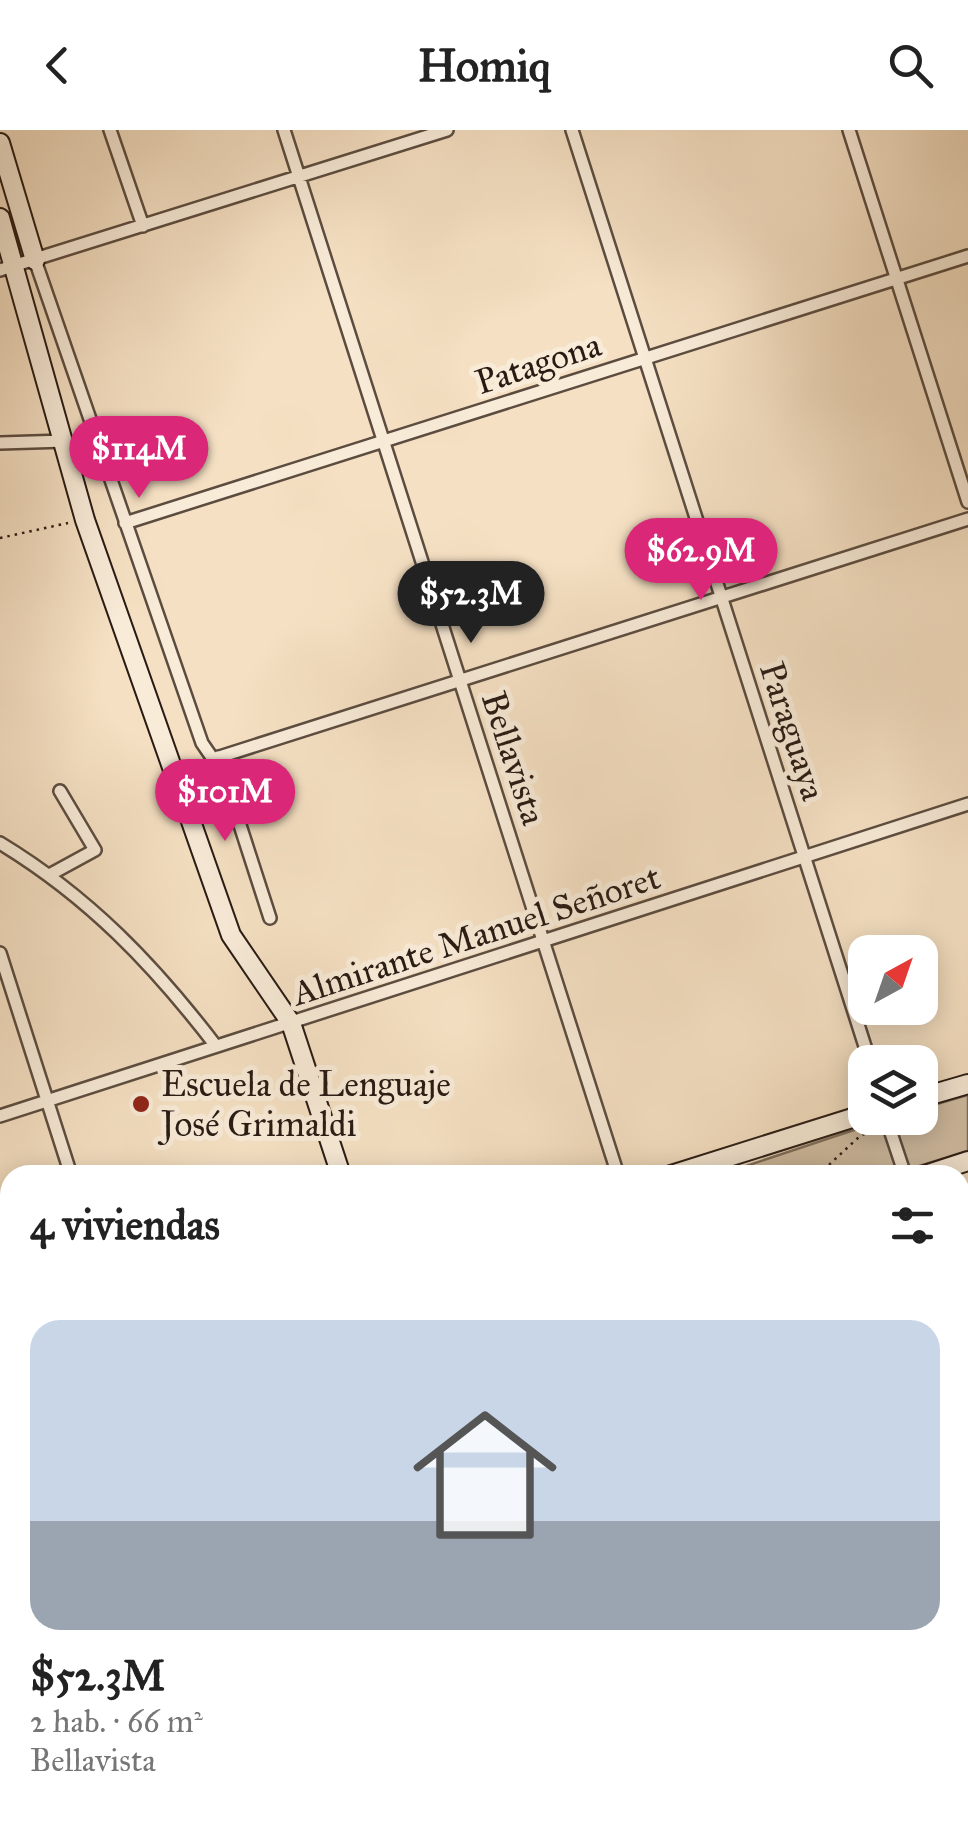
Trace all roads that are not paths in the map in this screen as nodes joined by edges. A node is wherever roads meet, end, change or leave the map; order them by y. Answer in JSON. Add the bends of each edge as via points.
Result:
{"nodes":[{"id":1,"x":110,"y":130,"type":"edge"},
{"id":2,"x":284,"y":130,"type":"edge"},
{"id":3,"x":446,"y":130,"type":"edge"},
{"id":4,"x":572,"y":130,"type":"edge"},
{"id":5,"x":849,"y":130,"type":"edge"},
{"id":6,"x":0,"y":143,"type":"edge"},
{"id":7,"x":299,"y":177,"type":"junction"},
{"id":8,"x":0,"y":218,"type":"edge"},
{"id":9,"x":143,"y":226,"type":"junction"},
{"id":10,"x":968,"y":256,"type":"edge"},
{"id":11,"x":35,"y":260,"type":"junction"},
{"id":12,"x":8,"y":268,"type":"edge"},
{"id":13,"x":896,"y":278,"type":"junction"},
{"id":14,"x":645,"y":358,"type":"junction"},
{"id":15,"x":65,"y":440,"type":"junction"},
{"id":16,"x":384,"y":441,"type":"junction"},
{"id":17,"x":0,"y":443,"type":"edge"},
{"id":18,"x":968,"y":502,"type":"edge"},
{"id":19,"x":968,"y":519,"type":"edge"},
{"id":20,"x":125,"y":522,"type":"junction"},
{"id":21,"x":721,"y":598,"type":"junction"},
{"id":22,"x":460,"y":680,"type":"junction"},
{"id":23,"x":216,"y":758,"type":"junction"},
{"id":24,"x":60,"y":791,"type":"dead end"},
{"id":25,"x":968,"y":804,"type":"edge"},
{"id":26,"x":0,"y":842,"type":"edge"},
{"id":27,"x":804,"y":857,"type":"junction"},
{"id":28,"x":51,"y":874,"type":"junction"},
{"id":29,"x":270,"y":918,"type":"dead end"},
{"id":30,"x":544,"y":943,"type":"junction"},
{"id":31,"x":0,"y":953,"type":"edge"},
{"id":32,"x":291,"y":1022,"type":"junction"},
{"id":33,"x":865,"y":1045,"type":"edge"},
{"id":34,"x":216,"y":1046,"type":"junction"},
{"id":35,"x":968,"y":1084,"type":"edge"},
{"id":36,"x":938,"y":1093,"type":"edge"},
{"id":37,"x":48,"y":1100,"type":"junction"},
{"id":38,"x":0,"y":1116,"type":"edge"},
{"id":39,"x":848,"y":1119,"type":"edge"},
{"id":40,"x":891,"y":1135,"type":"edge"},
{"id":41,"x":68,"y":1165,"type":"edge"},
{"id":42,"x":338,"y":1165,"type":"edge"},
{"id":43,"x":615,"y":1165,"type":"edge"},
{"id":44,"x":703,"y":1165,"type":"edge"},
{"id":45,"x":902,"y":1165,"type":"edge"}],
"edges":[{"from":1,"to":9,"type":"street"},
{"from":2,"to":7,"type":"street","name":"Bellavista"},
{"from":3,"to":7,"type":"street"},
{"from":4,"to":14,"type":"street","name":"Paraguaya"},
{"from":5,"to":13,"type":"street"},
{"from":6,"to":11,"type":"street"},
{"from":7,"to":9,"type":"street"},
{"from":7,"to":16,"type":"street","name":"Bellavista"},
{"from":8,"to":12,"type":"street"},
{"from":9,"to":11,"type":"street"},
{"from":10,"to":13,"type":"street","name":"Patagona"},
{"from":11,"to":12,"type":"street"},
{"from":11,"to":20,"type":"street"},
{"from":12,"to":15,"type":"street"},
{"from":13,"to":14,"type":"street","name":"Patagona"},
{"from":13,"to":18,"type":"street"},
{"from":14,"to":16,"type":"street","name":"Patagona"},
{"from":14,"to":21,"type":"street","name":"Paraguaya"},
{"from":15,"to":17,"type":"street"},
{"from":15,"to":32,"type":"street","via":[[84,520],[231,935]]},
{"from":16,"to":20,"type":"street","name":"Patagona"},
{"from":16,"to":22,"type":"street","name":"Bellavista"},
{"from":19,"to":21,"type":"street"},
{"from":20,"to":23,"type":"street","via":[[202,743]]},
{"from":21,"to":22,"type":"street"},
{"from":21,"to":27,"type":"street","name":"Paraguaya"},
{"from":22,"to":23,"type":"street"},
{"from":22,"to":30,"type":"street","name":"Bellavista"},
{"from":23,"to":29,"type":"street"},
{"from":24,"to":28,"type":"street","via":[[95,850]]},
{"from":25,"to":27,"type":"street","name":"Almirante Manuel Señoret"},
{"from":26,"to":28,"type":"street"},
{"from":27,"to":30,"type":"street","name":"Almirante Manuel Señoret"},
{"from":27,"to":33,"type":"street","name":"Paraguaya"},
{"from":28,"to":34,"type":"street","via":[[159,971]]},
{"from":30,"to":32,"type":"street","name":"Almirante Manuel Señoret"},
{"from":30,"to":43,"type":"street","name":"Bellavista"},
{"from":31,"to":37,"type":"street"},
{"from":32,"to":34,"type":"street","name":"Almirante Manuel Señoret"},
{"from":32,"to":42,"type":"street"},
{"from":34,"to":37,"type":"street","name":"Almirante Manuel Señoret"},
{"from":35,"to":36,"type":"street"},
{"from":37,"to":38,"type":"street","name":"Almirante Manuel Señoret"},
{"from":37,"to":41,"type":"street"},
{"from":39,"to":44,"type":"street"},
{"from":40,"to":45,"type":"street"}]}
